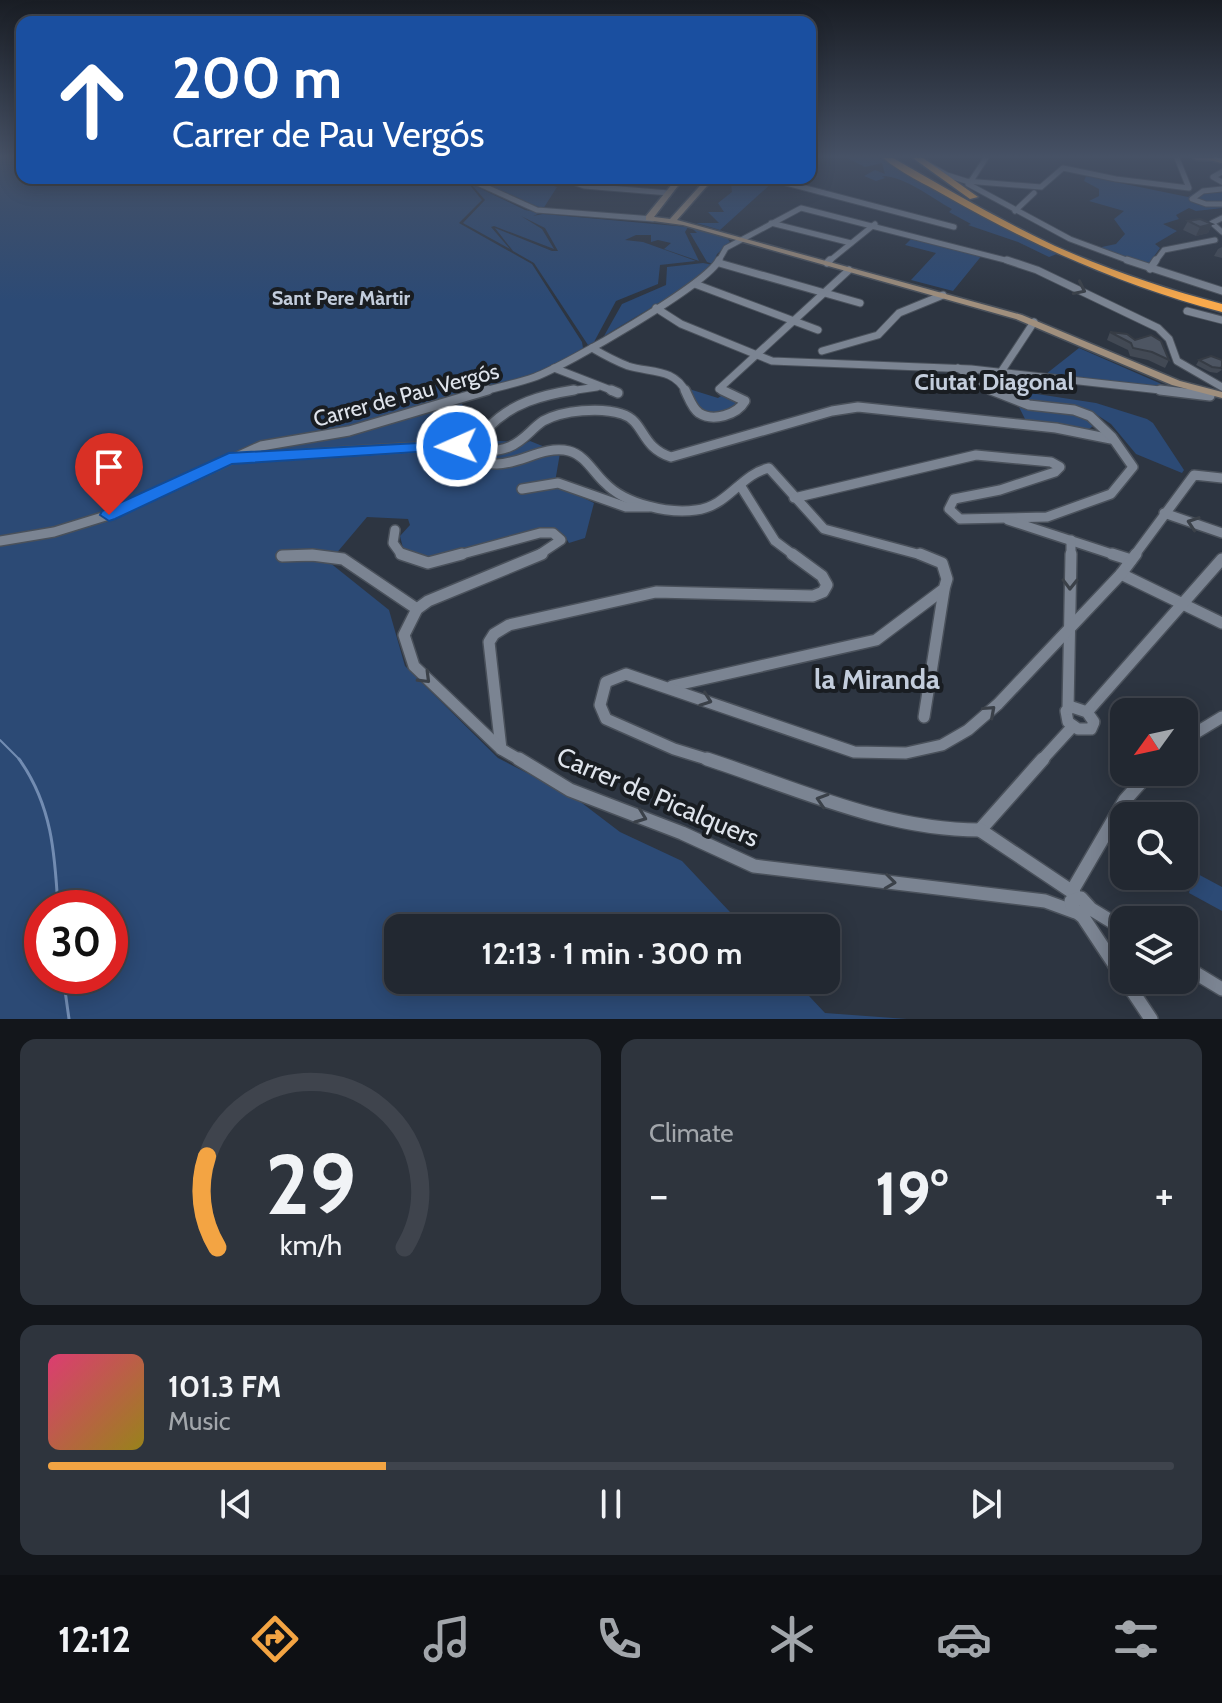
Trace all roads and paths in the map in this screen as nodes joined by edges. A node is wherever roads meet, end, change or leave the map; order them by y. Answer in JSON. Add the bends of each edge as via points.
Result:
{"nodes":[{"id":1,"x":527,"y":206,"type":"edge"},
{"id":2,"x":659,"y":206,"type":"edge"},
{"id":3,"x":686,"y":206,"type":"edge"},
{"id":4,"x":876,"y":206,"type":"edge"},
{"id":5,"x":978,"y":206,"type":"edge"},
{"id":6,"x":988,"y":206,"type":"edge"},
{"id":7,"x":1006,"y":206,"type":"edge"},
{"id":8,"x":1021,"y":206,"type":"edge"},
{"id":9,"x":1015,"y":211,"type":"junction"},
{"id":10,"x":909,"y":214,"type":"junction"},
{"id":11,"x":648,"y":219,"type":"junction"},
{"id":12,"x":1221,"y":219,"type":"edge"},
{"id":13,"x":673,"y":220,"type":"junction"},
{"id":14,"x":771,"y":223,"type":"junction"},
{"id":15,"x":875,"y":224,"type":"junction"},
{"id":16,"x":954,"y":227,"type":"dead end"},
{"id":17,"x":893,"y":229,"type":"junction"},
{"id":18,"x":1222,"y":232,"type":"edge"},
{"id":19,"x":1203,"y":236,"type":"edge"},
{"id":20,"x":740,"y":239,"type":"junction"},
{"id":21,"x":1218,"y":242,"type":"edge"},
{"id":22,"x":851,"y":243,"type":"junction"},
{"id":23,"x":719,"y":263,"type":"junction"},
{"id":24,"x":827,"y":263,"type":"junction"},
{"id":25,"x":1150,"y":269,"type":"junction"},
{"id":26,"x":849,"y":270,"type":"junction"},
{"id":27,"x":695,"y":284,"type":"junction"},
{"id":28,"x":1222,"y":291,"type":"edge"},
{"id":29,"x":823,"y":293,"type":"junction"},
{"id":30,"x":943,"y":295,"type":"junction"},
{"id":31,"x":1222,"y":301,"type":"edge"},
{"id":32,"x":860,"y":303,"type":"dead end"},
{"id":33,"x":656,"y":308,"type":"junction"},
{"id":34,"x":1222,"y":308,"type":"edge"},
{"id":35,"x":1187,"y":311,"type":"dead end"},
{"id":36,"x":1222,"y":320,"type":"edge"},
{"id":37,"x":1034,"y":322,"type":"junction"},
{"id":38,"x":792,"y":323,"type":"junction"},
{"id":39,"x":818,"y":330,"type":"dead end"},
{"id":40,"x":592,"y":348,"type":"junction"},
{"id":41,"x":822,"y":351,"type":"dead end"},
{"id":42,"x":755,"y":356,"type":"junction"},
{"id":43,"x":554,"y":368,"type":"junction"},
{"id":44,"x":958,"y":368,"type":"junction"},
{"id":45,"x":1140,"y":369,"type":"junction"},
{"id":46,"x":1001,"y":372,"type":"junction"},
{"id":47,"x":597,"y":387,"type":"junction"},
{"id":48,"x":1222,"y":387,"type":"edge"},
{"id":49,"x":1174,"y":389,"type":"junction"},
{"id":50,"x":618,"y":393,"type":"dead end"},
{"id":51,"x":1218,"y":397,"type":"edge"},
{"id":52,"x":1099,"y":425,"type":"junction"},
{"id":53,"x":488,"y":428,"type":"dead end"},
{"id":54,"x":1092,"y":434,"type":"junction"},
{"id":55,"x":1111,"y":439,"type":"junction"},
{"id":56,"x":442,"y":446,"type":"junction"},
{"id":57,"x":229,"y":459,"type":"junction"},
{"id":58,"x":1222,"y":478,"type":"edge"},
{"id":59,"x":740,"y":485,"type":"junction"},
{"id":60,"x":522,"y":489,"type":"dead end"},
{"id":61,"x":794,"y":498,"type":"junction"},
{"id":62,"x":661,"y":507,"type":"junction"},
{"id":63,"x":1164,"y":513,"type":"junction"},
{"id":64,"x":993,"y":517,"type":"junction"},
{"id":65,"x":395,"y":530,"type":"dead end"},
{"id":66,"x":1222,"y":533,"type":"edge"},
{"id":67,"x":1071,"y":540,"type":"junction"},
{"id":68,"x":0,"y":541,"type":"edge"},
{"id":69,"x":282,"y":556,"type":"dead end"},
{"id":70,"x":1222,"y":559,"type":"edge"},
{"id":71,"x":1131,"y":560,"type":"junction"},
{"id":72,"x":1121,"y":574,"type":"junction"},
{"id":73,"x":944,"y":589,"type":"junction"},
{"id":74,"x":1183,"y":605,"type":"junction"},
{"id":75,"x":417,"y":609,"type":"junction"},
{"id":76,"x":1222,"y":623,"type":"edge"},
{"id":77,"x":1069,"y":627,"type":"junction"},
{"id":78,"x":670,"y":687,"type":"junction"},
{"id":79,"x":1068,"y":709,"type":"junction"},
{"id":80,"x":1087,"y":712,"type":"junction"},
{"id":81,"x":924,"y":717,"type":"dead end"},
{"id":82,"x":1222,"y":717,"type":"edge"},
{"id":83,"x":1073,"y":726,"type":"junction"},
{"id":84,"x":1198,"y":732,"type":"edge"},
{"id":85,"x":501,"y":749,"type":"junction"},
{"id":86,"x":1138,"y":786,"type":"edge"},
{"id":87,"x":980,"y":830,"type":"junction"},
{"id":88,"x":1080,"y":905,"type":"junction"},
{"id":89,"x":1110,"y":920,"type":"edge"},
{"id":90,"x":1110,"y":955,"type":"edge"},
{"id":91,"x":1198,"y":974,"type":"edge"},
{"id":92,"x":1222,"y":989,"type":"edge"},
{"id":93,"x":1134,"y":994,"type":"edge"},
{"id":94,"x":1151,"y":1019,"type":"edge"}],
"edges":[{"from":1,"to":11,"type":"street"},
{"from":2,"to":11,"type":"street"},
{"from":3,"to":13,"type":"street"},
{"from":4,"to":10,"type":"street"},
{"from":5,"to":34,"type":"highway","via":[[1058,251]]},
{"from":6,"to":31,"type":"highway","via":[[1080,253]]},
{"from":7,"to":9,"type":"street"},
{"from":8,"to":9,"type":"street"},
{"from":9,"to":25,"type":"street","via":[[1070,239]]},
{"from":10,"to":16,"type":"street"},
{"from":10,"to":17,"type":"street"},
{"from":11,"to":13,"type":"street"},
{"from":12,"to":18,"type":"street","via":[[1212,223]]},
{"from":13,"to":20,"type":"street"},
{"from":14,"to":15,"type":"street","via":[[807,208]]},
{"from":14,"to":20,"type":"street"},
{"from":14,"to":22,"type":"street"},
{"from":15,"to":17,"type":"street"},
{"from":15,"to":22,"type":"street"},
{"from":17,"to":48,"type":"street","one_way":true,"via":[[1051,275],[1158,328],[1169,339],[1177,361]]},
{"from":19,"to":21,"type":"street"},
{"from":20,"to":23,"type":"street","name":"Carrer de Pau Vergós","via":[[726,248]]},
{"from":20,"to":24,"type":"street"},
{"from":21,"to":25,"type":"street","via":[[1164,250]]},
{"from":22,"to":24,"type":"street"},
{"from":23,"to":27,"type":"street","name":"Carrer de Pau Vergós"},
{"from":23,"to":29,"type":"street"},
{"from":24,"to":26,"type":"street"},
{"from":25,"to":28,"type":"street"},
{"from":26,"to":29,"type":"street"},
{"from":26,"to":30,"type":"street"},
{"from":27,"to":33,"type":"street","name":"Carrer de Pau Vergós"},
{"from":27,"to":38,"type":"street"},
{"from":29,"to":32,"type":"street"},
{"from":29,"to":38,"type":"street"},
{"from":30,"to":37,"type":"street"},
{"from":30,"to":41,"type":"street","via":[[899,313],[878,335]]},
{"from":33,"to":40,"type":"street","name":"Carrer de Pau Vergós"},
{"from":33,"to":42,"type":"street"},
{"from":35,"to":36,"type":"street"},
{"from":37,"to":45,"type":"street"},
{"from":37,"to":46,"type":"street"},
{"from":38,"to":39,"type":"street"},
{"from":38,"to":42,"type":"street"},
{"from":40,"to":42,"type":"street","via":[[614,361],[679,380],[689,404],[708,418],[745,405],[719,389]]},
{"from":40,"to":43,"type":"street","name":"Carrer de Pau Vergós"},
{"from":42,"to":44,"type":"street","via":[[784,363]]},
{"from":43,"to":47,"type":"street"},
{"from":43,"to":57,"type":"street","name":"Carrer de Pau Vergós","via":[[517,384],[349,431],[261,446]]},
{"from":44,"to":46,"type":"street"},
{"from":44,"to":52,"type":"street","via":[[1010,400],[1084,413]]},
{"from":45,"to":49,"type":"street"},
{"from":45,"to":51,"type":"street"},
{"from":46,"to":49,"type":"street"},
{"from":47,"to":50,"type":"street"},
{"from":47,"to":53,"type":"street","via":[[569,390],[507,411]]},
{"from":49,"to":51,"type":"street"},
{"from":52,"to":54,"type":"street"},
{"from":52,"to":55,"type":"street"},
{"from":54,"to":55,"type":"street"},
{"from":54,"to":56,"type":"street","via":[[883,407],[839,409],[671,457],[646,446],[633,418],[614,412],[561,415],[508,449],[483,452]]},
{"from":55,"to":64,"type":"street","via":[[1133,467],[1111,494],[1047,517]]},
{"from":56,"to":57,"type":"street"},
{"from":56,"to":62,"type":"street","via":[[469,459],[498,464],[550,450],[570,451],[585,458],[610,488]]},
{"from":57,"to":68,"type":"street","name":"Carrer de Pau Vergós","via":[[109,515]]},
{"from":58,"to":63,"type":"street","via":[[1194,475]]},
{"from":59,"to":61,"type":"street","via":[[769,468]]},
{"from":59,"to":62,"type":"street","via":[[706,508]]},
{"from":59,"to":85,"type":"street","via":[[775,541],[822,576],[827,585],[823,592],[656,592],[509,625],[489,642]]},
{"from":60,"to":62,"type":"street","via":[[558,483],[626,507]]},
{"from":61,"to":64,"type":"street","via":[[976,455],[1060,467],[1000,490],[954,499],[949,509],[960,519]]},
{"from":61,"to":73,"type":"street","via":[[824,529],[942,563]]},
{"from":66,"to":63,"type":"street","one_way":true},
{"from":63,"to":71,"type":"street"},
{"from":64,"to":67,"type":"street"},
{"from":65,"to":75,"type":"street","via":[[393,543],[401,554],[428,563],[540,533],[553,533],[561,540],[546,552]]},
{"from":67,"to":71,"type":"street"},
{"from":67,"to":77,"type":"street","one_way":true},
{"from":69,"to":75,"type":"street","via":[[343,559]]},
{"from":70,"to":74,"type":"street"},
{"from":71,"to":72,"type":"street"},
{"from":72,"to":74,"type":"street"},
{"from":72,"to":77,"type":"street"},
{"from":73,"to":78,"type":"street","via":[[876,640]]},
{"from":73,"to":81,"type":"street"},
{"from":74,"to":76,"type":"street"},
{"from":74,"to":80,"type":"street"},
{"from":75,"to":85,"type":"street","name":"Carrer de Picalquers","one_way":true,"via":[[404,635],[414,666]]},
{"from":78,"to":77,"type":"street","one_way":true,"via":[[854,752],[920,750],[968,730]]},
{"from":77,"to":79,"type":"street"},
{"from":87,"to":78,"type":"street","one_way":true,"via":[[945,830],[819,800],[674,749],[606,719],[599,706],[606,682],[626,674]]},
{"from":79,"to":80,"type":"street"},
{"from":79,"to":83,"type":"street","via":[[1066,717]]},
{"from":80,"to":83,"type":"street","via":[[1094,722],[1091,729]]},
{"from":82,"to":84,"type":"street"},
{"from":83,"to":87,"type":"street"},
{"from":85,"to":88,"type":"street","name":"Carrer de Picalquers","one_way":true,"via":[[570,790],[754,866]]},
{"from":86,"to":88,"type":"street","via":[[1125,800]]},
{"from":87,"to":88,"type":"street"},
{"from":88,"to":89,"type":"street"},
{"from":88,"to":90,"type":"street"},
{"from":91,"to":92,"type":"street"},
{"from":93,"to":94,"type":"street"}]}
